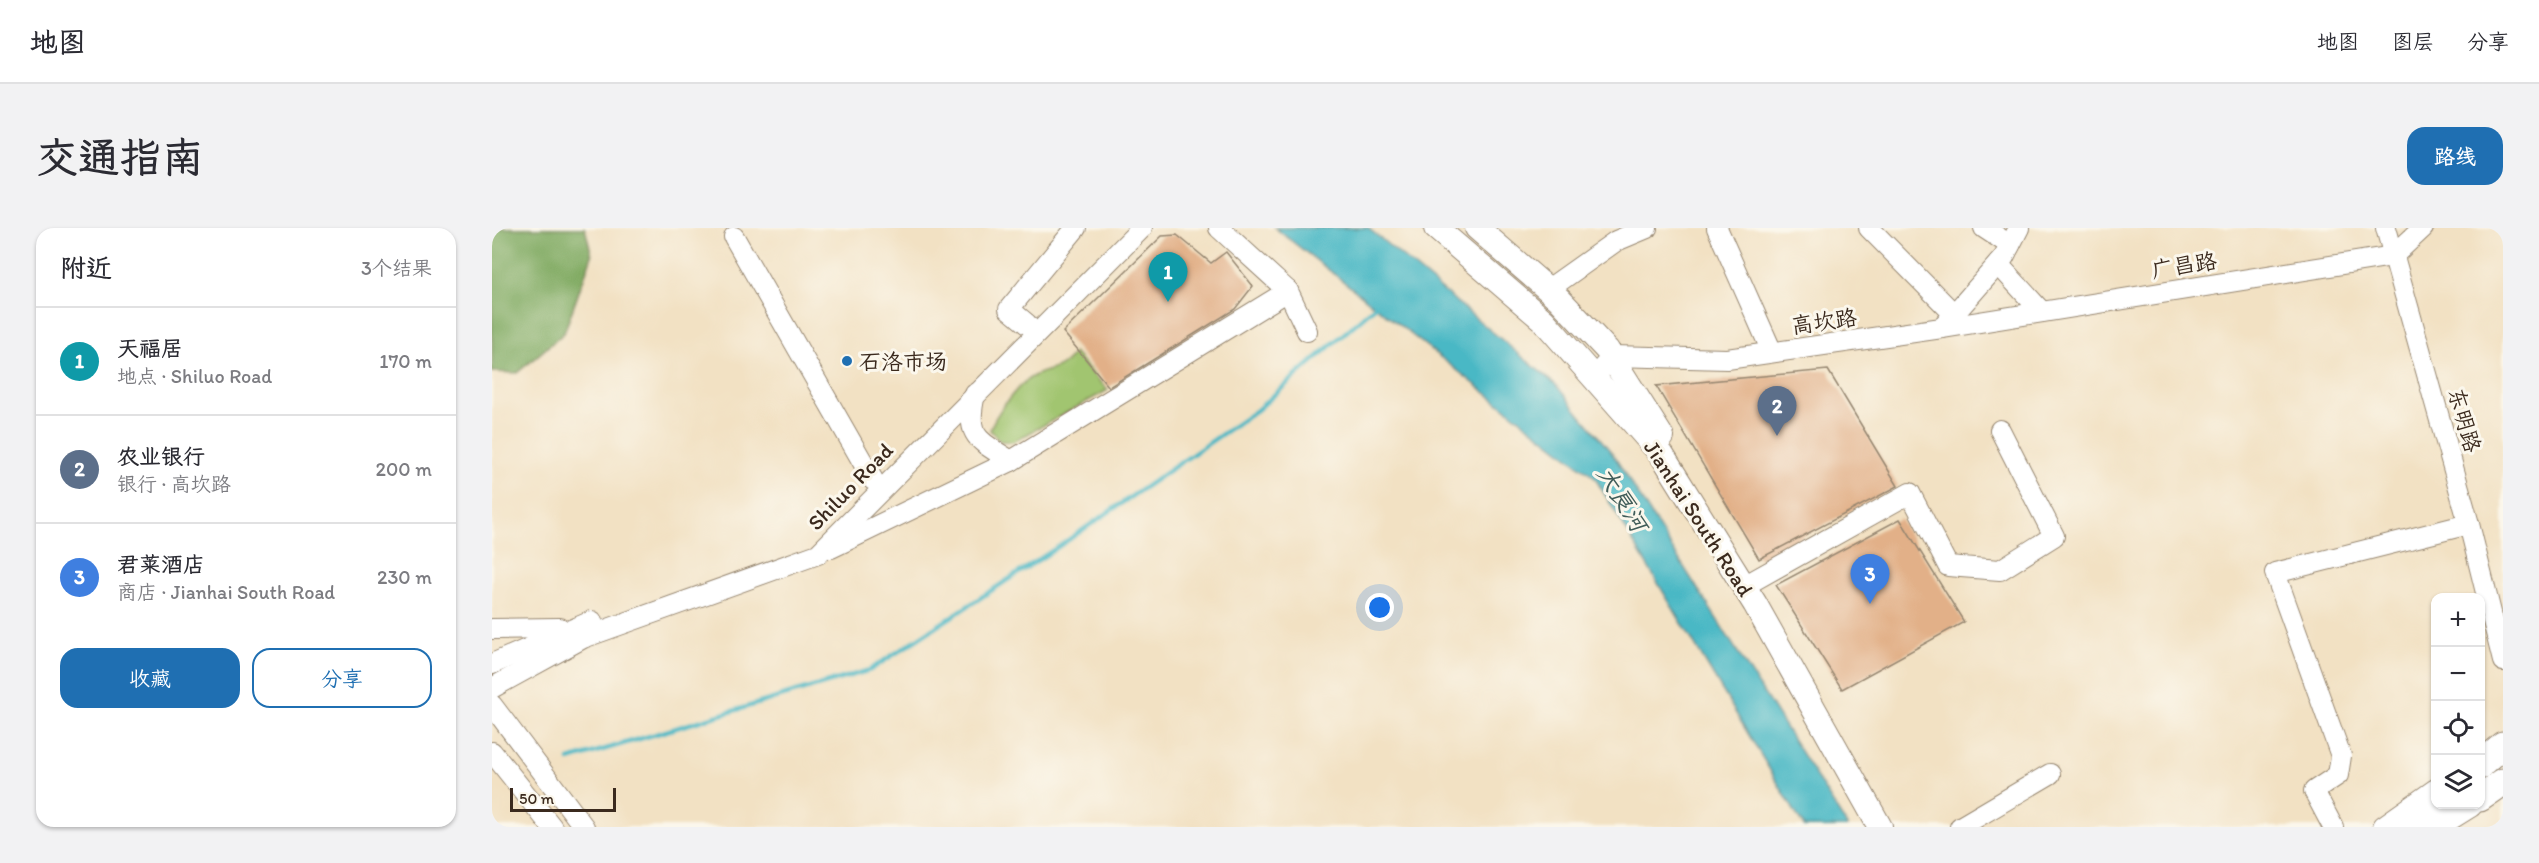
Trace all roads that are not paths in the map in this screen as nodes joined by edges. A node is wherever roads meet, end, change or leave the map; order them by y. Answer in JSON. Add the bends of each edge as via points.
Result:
{"nodes":[{"id":1,"x":1076,"y":228,"type":"edge"},
{"id":2,"x":1142,"y":228,"type":"edge"},
{"id":3,"x":1219,"y":228,"type":"edge"},
{"id":4,"x":1436,"y":228,"type":"edge"},
{"id":5,"x":1477,"y":228,"type":"edge"},
{"id":6,"x":1647,"y":228,"type":"edge"},
{"id":7,"x":1717,"y":228,"type":"edge"},
{"id":8,"x":1869,"y":228,"type":"edge"},
{"id":9,"x":1984,"y":228,"type":"edge"},
{"id":10,"x":2386,"y":228,"type":"edge"},
{"id":11,"x":2423,"y":228,"type":"edge"},
{"id":12,"x":734,"y":237,"type":"dead end"},
{"id":13,"x":2015,"y":237,"type":"edge"},
{"id":14,"x":1119,"y":238,"type":"edge"},
{"id":15,"x":2393,"y":256,"type":"junction"},
{"id":16,"x":1998,"y":264,"type":"junction"},
{"id":17,"x":1550,"y":288,"type":"dead end"},
{"id":18,"x":1288,"y":291,"type":"junction"},
{"id":19,"x":2042,"y":312,"type":"junction"},
{"id":20,"x":1948,"y":321,"type":"junction"},
{"id":21,"x":1027,"y":324,"type":"junction"},
{"id":22,"x":1307,"y":331,"type":"dead end"},
{"id":23,"x":1772,"y":352,"type":"junction"},
{"id":24,"x":1613,"y":356,"type":"junction"},
{"id":25,"x":1595,"y":376,"type":"junction"},
{"id":26,"x":975,"y":394,"type":"junction"},
{"id":27,"x":2000,"y":430,"type":"dead end"},
{"id":28,"x":1011,"y":461,"type":"junction"},
{"id":29,"x":873,"y":480,"type":"junction"},
{"id":30,"x":2469,"y":524,"type":"junction"},
{"id":31,"x":818,"y":554,"type":"junction"},
{"id":32,"x":1748,"y":583,"type":"junction"},
{"id":33,"x":578,"y":626,"type":"junction"},
{"id":34,"x":492,"y":629,"type":"edge"},
{"id":35,"x":2503,"y":661,"type":"edge"},
{"id":36,"x":492,"y":664,"type":"edge"},
{"id":37,"x":492,"y":688,"type":"edge"},
{"id":38,"x":492,"y":705,"type":"edge"},
{"id":39,"x":2503,"y":744,"type":"edge"},
{"id":40,"x":492,"y":752,"type":"edge"},
{"id":41,"x":2485,"y":755,"type":"edge"},
{"id":42,"x":2485,"y":761,"type":"edge"},
{"id":43,"x":2050,"y":774,"type":"dead end"},
{"id":44,"x":2503,"y":782,"type":"edge"},
{"id":45,"x":2431,"y":794,"type":"edge"},
{"id":46,"x":2485,"y":795,"type":"edge"},
{"id":47,"x":2450,"y":814,"type":"edge"},
{"id":48,"x":552,"y":827,"type":"edge"},
{"id":49,"x":584,"y":827,"type":"edge"},
{"id":50,"x":1880,"y":827,"type":"edge"},
{"id":51,"x":1890,"y":827,"type":"edge"},
{"id":52,"x":1960,"y":827,"type":"edge"},
{"id":53,"x":2334,"y":827,"type":"edge"},
{"id":54,"x":2385,"y":827,"type":"edge"},
{"id":55,"x":2406,"y":827,"type":"edge"}],
"edges":[{"from":1,"to":21,"type":"street","via":[[1009,309]]},
{"from":2,"to":14,"type":"street","name":"Shiluo Road"},
{"from":3,"to":18,"type":"street"},
{"from":4,"to":25,"type":"main road","name":"Jianhai South Road","via":[[1543,320]]},
{"from":5,"to":24,"type":"main road","name":"Jianhai South Road","via":[[1559,299]]},
{"from":6,"to":17,"type":"street","via":[[1616,241]]},
{"from":7,"to":23,"type":"street"},
{"from":8,"to":20,"type":"street"},
{"from":9,"to":13,"type":"street"},
{"from":10,"to":15,"type":"street","name":"东明路"},
{"from":11,"to":15,"type":"street"},
{"from":12,"to":29,"type":"street"},
{"from":13,"to":16,"type":"street"},
{"from":14,"to":21,"type":"street","name":"Shiluo Road"},
{"from":14,"to":26,"type":"street","name":"Shiluo Road"},
{"from":15,"to":19,"type":"street","name":"广昌路"},
{"from":15,"to":30,"type":"street","name":"东明路"},
{"from":16,"to":19,"type":"street"},
{"from":16,"to":20,"type":"street"},
{"from":18,"to":22,"type":"street"},
{"from":18,"to":28,"type":"street"},
{"from":19,"to":20,"type":"street","name":"广昌路"},
{"from":20,"to":23,"type":"street","name":"高坎路"},
{"from":21,"to":29,"type":"street","name":"Shiluo Road"},
{"from":23,"to":24,"type":"street","name":"高坎路","via":[[1727,359]]},
{"from":24,"to":25,"type":"street"},
{"from":24,"to":32,"type":"main road","name":"Jianhai South Road"},
{"from":25,"to":32,"type":"main road","name":"Jianhai South Road","via":[[1662,455]]},
{"from":26,"to":28,"type":"street","via":[[970,418],[978,440]]},
{"from":26,"to":31,"type":"street","name":"Shiluo Road"},
{"from":27,"to":32,"type":"street","via":[[2054,536],[2000,570],[1948,566],[1910,494]]},
{"from":28,"to":31,"type":"street"},
{"from":29,"to":33,"type":"street","name":"Shiluo Road","via":[[810,543]]},
{"from":30,"to":35,"type":"street","name":"东明路"},
{"from":30,"to":53,"type":"street","via":[[2274,573],[2341,756],[2338,775],[2314,791]]},
{"from":31,"to":37,"type":"street","name":"Shiluo Road","via":[[583,638]]},
{"from":32,"to":50,"type":"main road","name":"Jianhai South Road"},
{"from":32,"to":51,"type":"main road","name":"Jianhai South Road"},
{"from":33,"to":34,"type":"street"},
{"from":33,"to":36,"type":"street","name":"Shiluo Road"},
{"from":38,"to":49,"type":"street"},
{"from":39,"to":41,"type":"main road"},
{"from":39,"to":42,"type":"highway"},
{"from":40,"to":48,"type":"street"},
{"from":43,"to":52,"type":"street"},
{"from":44,"to":46,"type":"highway"},
{"from":45,"to":54,"type":"main road"},
{"from":47,"to":55,"type":"highway"}]}
